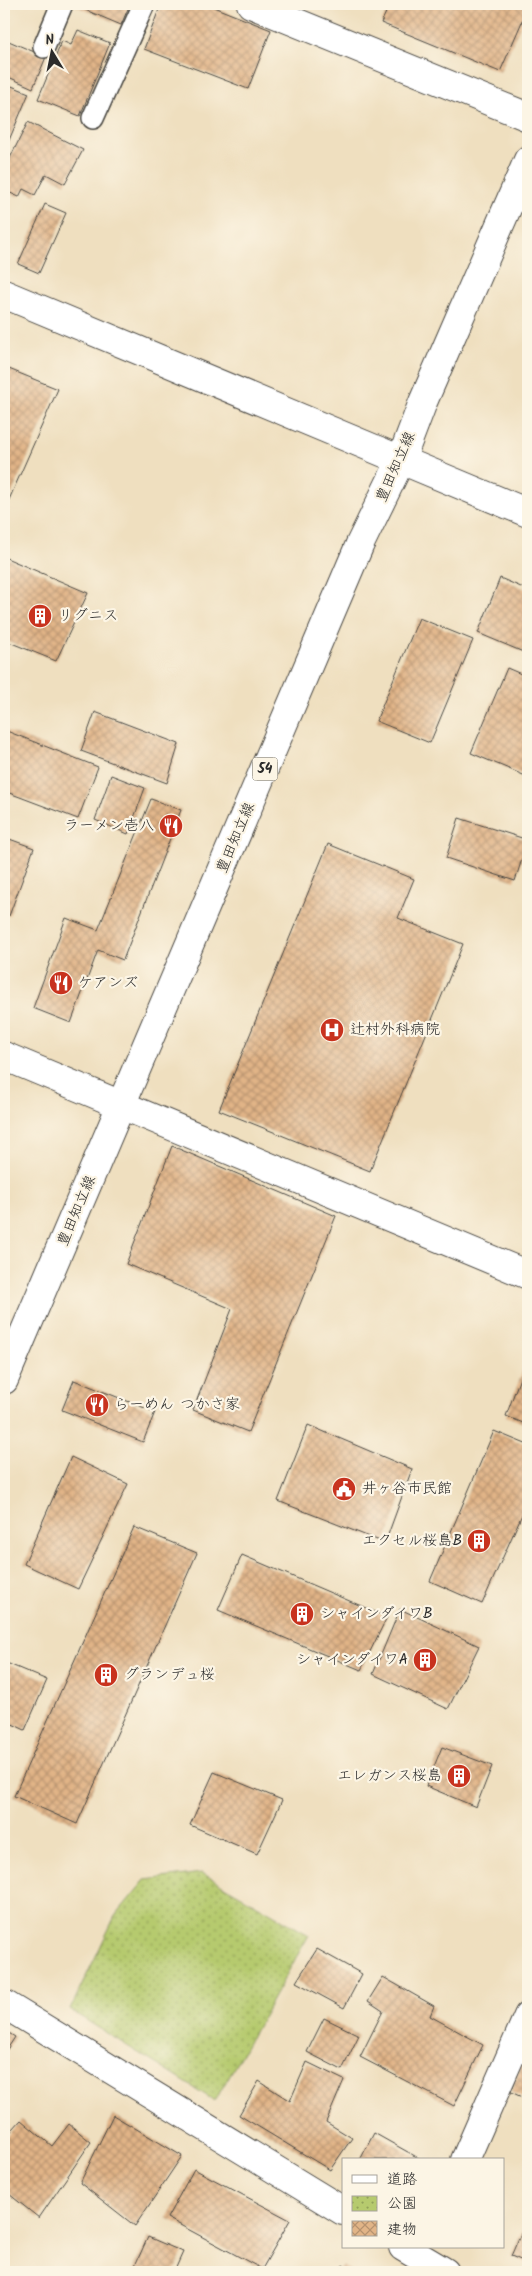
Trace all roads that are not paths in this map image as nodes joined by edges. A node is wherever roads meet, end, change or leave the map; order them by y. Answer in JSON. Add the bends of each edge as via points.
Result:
{"nodes":[{"id":1,"x":62,"y":4,"type":"edge"},
{"id":2,"x":144,"y":4,"type":"edge"},
{"id":3,"x":252,"y":4,"type":"edge"},
{"id":4,"x":44,"y":47,"type":"dead end"},
{"id":5,"x":528,"y":117,"type":"edge"},
{"id":6,"x":93,"y":118,"type":"dead end"},
{"id":7,"x":528,"y":160,"type":"edge"},
{"id":8,"x":4,"y":294,"type":"edge"},
{"id":9,"x":400,"y":460,"type":"junction"},
{"id":10,"x":528,"y":513,"type":"edge"},
{"id":11,"x":4,"y":1056,"type":"edge"},
{"id":12,"x":123,"y":1104,"type":"junction"},
{"id":13,"x":528,"y":1275,"type":"edge"},
{"id":14,"x":4,"y":1380,"type":"edge"},
{"id":15,"x":4,"y":2004,"type":"edge"},
{"id":16,"x":528,"y":2020,"type":"edge"},
{"id":17,"x":466,"y":2158,"type":"edge"},
{"id":18,"x":342,"y":2210,"type":"edge"},
{"id":19,"x":416,"y":2256,"type":"edge"},
{"id":20,"x":445,"y":2272,"type":"edge"}],
"edges":[{"from":1,"to":4,"type":"lane"},
{"from":2,"to":6,"type":"lane"},
{"from":3,"to":5,"type":"street"},
{"from":7,"to":9,"type":"street","name":"豊田知立線","number":"54"},
{"from":8,"to":9,"type":"street"},
{"from":9,"to":10,"type":"street"},
{"from":9,"to":12,"type":"street","name":"豊田知立線","number":"54","via":[[360,544]]},
{"from":11,"to":12,"type":"street"},
{"from":12,"to":13,"type":"street"},
{"from":12,"to":14,"type":"street","name":"豊田知立線","number":"54"},
{"from":15,"to":18,"type":"street"},
{"from":16,"to":17,"type":"street"},
{"from":19,"to":20,"type":"street"}]}
